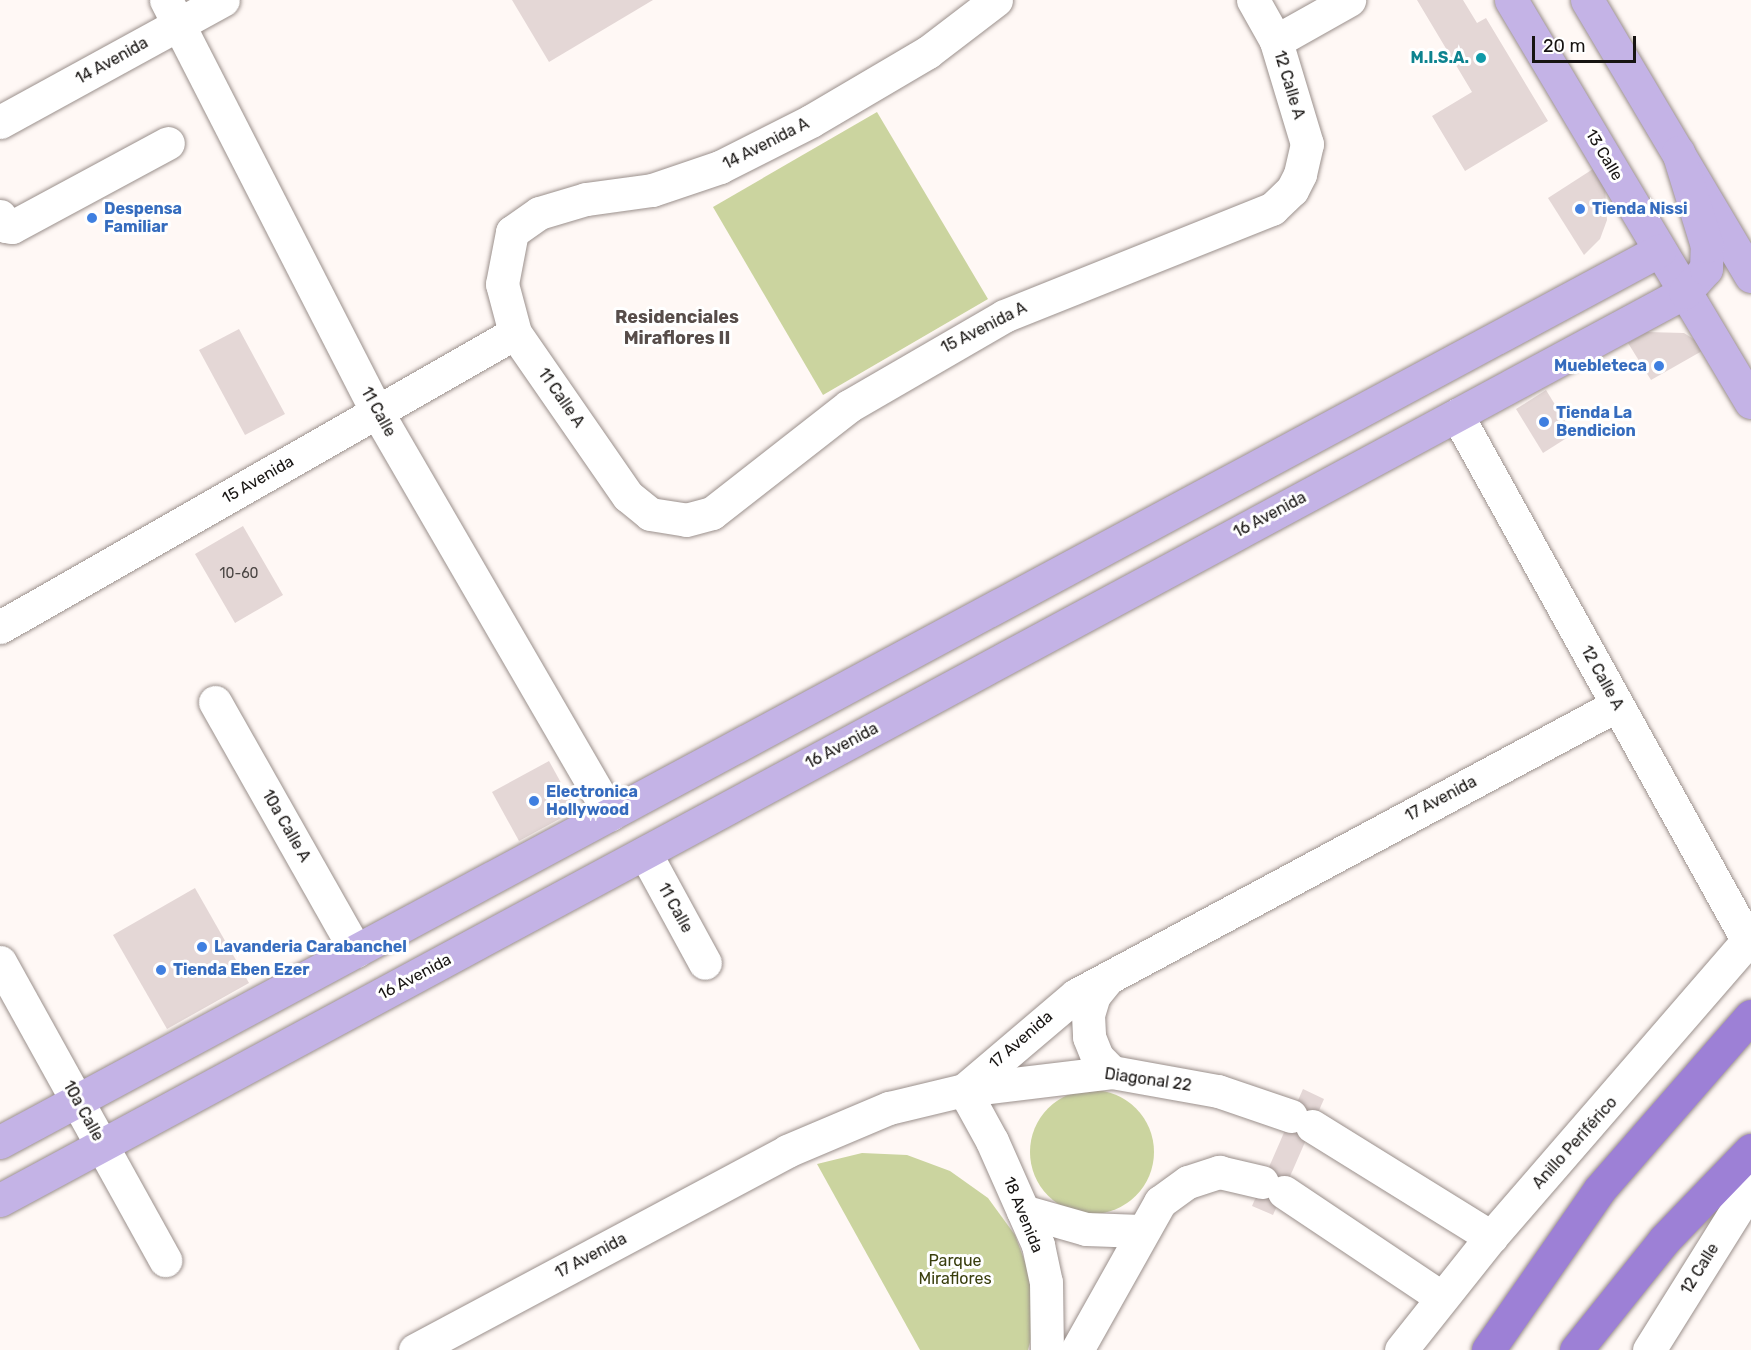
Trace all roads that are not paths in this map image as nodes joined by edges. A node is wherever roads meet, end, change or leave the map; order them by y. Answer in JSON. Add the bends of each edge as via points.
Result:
{"nodes":[{"id":1,"x":223,"y":0,"type":"edge"},
{"id":2,"x":996,"y":0,"type":"edge"},
{"id":3,"x":1253,"y":0,"type":"edge"},
{"id":4,"x":1349,"y":0,"type":"edge"},
{"id":5,"x":1511,"y":0,"type":"edge"},
{"id":6,"x":1587,"y":0,"type":"edge"},
{"id":7,"x":172,"y":12,"type":"edge"},
{"id":8,"x":1276,"y":41,"type":"junction"},
{"id":9,"x":0,"y":122,"type":"edge"},
{"id":10,"x":168,"y":143,"type":"dead end"},
{"id":11,"x":1678,"y":152,"type":"junction"},
{"id":12,"x":1300,"y":174,"type":"joint"},
{"id":13,"x":0,"y":216,"type":"edge"},
{"id":14,"x":512,"y":232,"type":"joint"},
{"id":15,"x":1660,"y":250,"type":"junction"},
{"id":16,"x":1751,"y":276,"type":"edge"},
{"id":17,"x":1685,"y":292,"type":"junction"},
{"id":18,"x":515,"y":333,"type":"junction"},
{"id":19,"x":1751,"y":402,"type":"edge"},
{"id":20,"x":377,"y":412,"type":"junction"},
{"id":21,"x":1457,"y":415,"type":"junction"},
{"id":22,"x":686,"y":520,"type":"joint"},
{"id":23,"x":0,"y":627,"type":"edge"},
{"id":24,"x":215,"y":702,"type":"dead end"},
{"id":25,"x":1617,"y":705,"type":"junction"},
{"id":26,"x":610,"y":814,"type":"junction"},
{"id":27,"x":645,"y":853,"type":"junction"},
{"id":28,"x":1749,"y":939,"type":"edge"},
{"id":29,"x":356,"y":951,"type":"junction"},
{"id":30,"x":0,"y":963,"type":"edge"},
{"id":31,"x":705,"y":963,"type":"dead end"},
{"id":32,"x":1108,"y":978,"type":"junction"},
{"id":33,"x":1751,"y":1016,"type":"edge"},
{"id":34,"x":1112,"y":1072,"type":"junction"},
{"id":35,"x":964,"y":1090,"type":"junction"},
{"id":36,"x":78,"y":1100,"type":"junction"},
{"id":37,"x":0,"y":1142,"type":"edge"},
{"id":38,"x":102,"y":1145,"type":"junction"},
{"id":39,"x":1751,"y":1150,"type":"edge"},
{"id":40,"x":1751,"y":1187,"type":"edge"},
{"id":41,"x":0,"y":1200,"type":"edge"},
{"id":42,"x":1023,"y":1211,"type":"junction"},
{"id":43,"x":1141,"y":1231,"type":"junction"},
{"id":44,"x":1491,"y":1237,"type":"junction"},
{"id":45,"x":165,"y":1260,"type":"dead end"},
{"id":46,"x":1441,"y":1297,"type":"junction"},
{"id":47,"x":415,"y":1350,"type":"edge"},
{"id":48,"x":1047,"y":1350,"type":"edge"},
{"id":49,"x":1077,"y":1350,"type":"edge"},
{"id":50,"x":1401,"y":1350,"type":"edge"},
{"id":51,"x":1488,"y":1350,"type":"edge"},
{"id":52,"x":1576,"y":1350,"type":"edge"},
{"id":53,"x":1649,"y":1350,"type":"edge"}],
"edges":[{"from":1,"to":7,"type":"street","name":"14 Avenida"},
{"from":2,"to":14,"type":"street","name":"14 Avenida A","via":[[928,52],[811,121],[720,167],[652,190],[586,199],[539,213]]},
{"from":3,"to":8,"type":"street","name":"12 Calle A"},
{"from":4,"to":8,"type":"street"},
{"from":5,"to":15,"type":"main road","name":"13 Calle"},
{"from":6,"to":11,"type":"main road"},
{"from":7,"to":9,"type":"street","name":"14 Avenida"},
{"from":7,"to":20,"type":"street","name":"11 Calle"},
{"from":8,"to":12,"type":"street","name":"12 Calle A","via":[[1307,144]]},
{"from":10,"to":13,"type":"street","via":[[12,227],[6,226]]},
{"from":11,"to":16,"type":"main road"},
{"from":11,"to":17,"type":"main road","name":"16 Avenida","via":[[1707,246],[1706,269]]},
{"from":12,"to":22,"type":"street","name":"15 Avenida A","via":[[1292,190],[1256,218],[1055,293],[924,360],[849,406],[724,507]]},
{"from":14,"to":18,"type":"street","name":"11 Calle A","via":[[502,284]]},
{"from":15,"to":17,"type":"main road","name":"13 Calle"},
{"from":15,"to":26,"type":"main road"},
{"from":17,"to":19,"type":"main road","name":"13 Calle"},
{"from":17,"to":21,"type":"main road","name":"16 Avenida"},
{"from":18,"to":20,"type":"street","name":"15 Avenida"},
{"from":18,"to":22,"type":"street","name":"11 Calle A","via":[[628,496],[650,514]]},
{"from":20,"to":23,"type":"street","name":"15 Avenida"},
{"from":20,"to":26,"type":"street","name":"11 Calle"},
{"from":21,"to":25,"type":"street","name":"12 Calle A"},
{"from":21,"to":27,"type":"main road","name":"16 Avenida"},
{"from":24,"to":29,"type":"street","name":"10a Calle A"},
{"from":25,"to":28,"type":"street","name":"12 Calle A"},
{"from":25,"to":32,"type":"street","name":"17 Avenida"},
{"from":26,"to":29,"type":"main road"},
{"from":27,"to":31,"type":"street","name":"11 Calle"},
{"from":27,"to":38,"type":"main road","name":"16 Avenida"},
{"from":28,"to":44,"type":"street","name":"Anillo Periférico"},
{"from":29,"to":36,"type":"main road"},
{"from":30,"to":36,"type":"street","name":"10a Calle"},
{"from":32,"to":34,"type":"street","via":[[1094,995],[1088,1015],[1089,1036],[1097,1057]]},
{"from":32,"to":35,"type":"street","name":"17 Avenida","via":[[1076,995],[1039,1023]]},
{"from":33,"to":51,"type":"highway","via":[[1599,1190]]},
{"from":34,"to":35,"type":"street","name":"Diagonal 22"},
{"from":34,"to":44,"type":"street","name":"Diagonal 22","via":[[1218,1091],[1302,1121]]},
{"from":35,"to":42,"type":"street","name":"18 Avenida"},
{"from":35,"to":47,"type":"street","name":"17 Avenida","via":[[890,1108],[787,1151]]},
{"from":36,"to":37,"type":"main road"},
{"from":36,"to":38,"type":"street","name":"10a Calle"},
{"from":38,"to":41,"type":"main road","name":"16 Avenida"},
{"from":38,"to":45,"type":"street","name":"10a Calle"},
{"from":39,"to":52,"type":"highway","via":[[1664,1240]]},
{"from":40,"to":53,"type":"street","name":"12 Calle"},
{"from":42,"to":43,"type":"street","via":[[1086,1229]]},
{"from":42,"to":48,"type":"street","name":"18 Avenida","via":[[1038,1245],[1046,1282]]},
{"from":43,"to":46,"type":"street","via":[[1160,1202],[1188,1182],[1219,1173],[1273,1187]]},
{"from":43,"to":49,"type":"street"},
{"from":44,"to":46,"type":"street","name":"Anillo Periférico"},
{"from":46,"to":50,"type":"street","name":"Anillo Periférico"}]}
